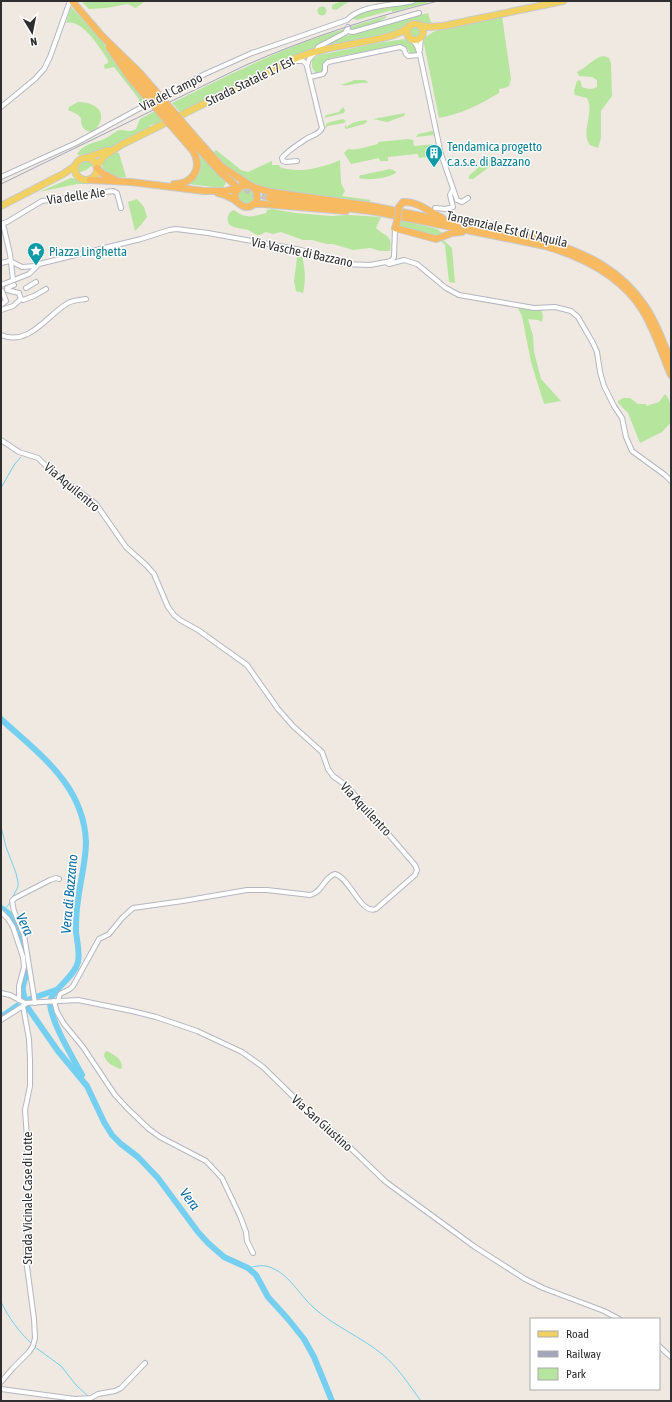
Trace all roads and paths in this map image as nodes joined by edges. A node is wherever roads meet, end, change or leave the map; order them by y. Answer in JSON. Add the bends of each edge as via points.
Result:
{"nodes":[{"id":1,"x":71,"y":1,"type":"edge"},
{"id":2,"x":414,"y":1,"type":"edge"},
{"id":3,"x":563,"y":1,"type":"edge"},
{"id":4,"x":419,"y":13,"type":"dead end"},
{"id":5,"x":419,"y":25,"type":"junction"},
{"id":6,"x":347,"y":26,"type":"junction"},
{"id":7,"x":443,"y":26,"type":"junction"},
{"id":8,"x":409,"y":27,"type":"junction"},
{"id":9,"x":421,"y":36,"type":"junction"},
{"id":10,"x":387,"y":37,"type":"junction"},
{"id":11,"x":412,"y":38,"type":"junction"},
{"id":12,"x":316,"y":52,"type":"junction"},
{"id":13,"x":420,"y":55,"type":"junction"},
{"id":14,"x":284,"y":64,"type":"junction"},
{"id":15,"x":307,"y":66,"type":"junction"},
{"id":16,"x":310,"y":77,"type":"junction"},
{"id":17,"x":2,"y":105,"type":"edge"},
{"id":18,"x":121,"y":146,"type":"junction"},
{"id":19,"x":198,"y":148,"type":"junction"},
{"id":20,"x":86,"y":158,"type":"junction"},
{"id":21,"x":297,"y":161,"type":"dead end"},
{"id":22,"x":75,"y":166,"type":"junction"},
{"id":23,"x":97,"y":167,"type":"junction"},
{"id":24,"x":77,"y":176,"type":"junction"},
{"id":25,"x":1,"y":177,"type":"edge"},
{"id":26,"x":116,"y":179,"type":"junction"},
{"id":27,"x":90,"y":180,"type":"junction"},
{"id":28,"x":131,"y":182,"type":"junction"},
{"id":29,"x":236,"y":186,"type":"junction"},
{"id":30,"x":250,"y":186,"type":"junction"},
{"id":31,"x":453,"y":189,"type":"junction"},
{"id":32,"x":204,"y":190,"type":"junction"},
{"id":33,"x":26,"y":193,"type":"junction"},
{"id":34,"x":269,"y":198,"type":"tunnel mouth"},
{"id":35,"x":468,"y":198,"type":"dead end"},
{"id":36,"x":236,"y":201,"type":"junction"},
{"id":37,"x":253,"y":204,"type":"junction"},
{"id":38,"x":1,"y":206,"type":"edge"},
{"id":39,"x":422,"y":206,"type":"junction"},
{"id":40,"x":121,"y":208,"type":"dead end"},
{"id":41,"x":435,"y":208,"type":"dead end"},
{"id":42,"x":417,"y":216,"type":"junction"},
{"id":43,"x":397,"y":217,"type":"junction"},
{"id":44,"x":422,"y":221,"type":"junction"},
{"id":45,"x":451,"y":222,"type":"junction"},
{"id":46,"x":2,"y":224,"type":"edge"},
{"id":47,"x":474,"y":232,"type":"junction"},
{"id":48,"x":442,"y":237,"type":"junction"},
{"id":49,"x":10,"y":262,"type":"junction"},
{"id":50,"x":386,"y":262,"type":"junction"},
{"id":51,"x":1,"y":263,"type":"edge"},
{"id":52,"x":36,"y":266,"type":"junction"},
{"id":53,"x":13,"y":280,"type":"junction"},
{"id":54,"x":36,"y":282,"type":"dead end"},
{"id":55,"x":14,"y":285,"type":"dead end"},
{"id":56,"x":1,"y":288,"type":"edge"},
{"id":57,"x":46,"y":289,"type":"dead end"},
{"id":58,"x":7,"y":290,"type":"junction"},
{"id":59,"x":23,"y":291,"type":"junction"},
{"id":60,"x":3,"y":298,"type":"edge"},
{"id":61,"x":21,"y":299,"type":"junction"},
{"id":62,"x":86,"y":299,"type":"dead end"},
{"id":63,"x":1,"y":305,"type":"edge"},
{"id":64,"x":1,"y":310,"type":"edge"},
{"id":65,"x":1,"y":336,"type":"edge"},
{"id":66,"x":671,"y":362,"type":"edge"},
{"id":67,"x":671,"y":375,"type":"edge"},
{"id":68,"x":1,"y":440,"type":"edge"},
{"id":69,"x":671,"y":481,"type":"edge"},
{"id":70,"x":59,"y":879,"type":"dead end"},
{"id":71,"x":1,"y":912,"type":"edge"},
{"id":72,"x":1,"y":993,"type":"edge"},
{"id":73,"x":34,"y":999,"type":"junction"},
{"id":74,"x":53,"y":1001,"type":"junction"},
{"id":75,"x":23,"y":1003,"type":"junction"},
{"id":76,"x":1,"y":1020,"type":"edge"},
{"id":77,"x":253,"y":1253,"type":"dead end"},
{"id":78,"x":617,"y":1318,"type":"edge"},
{"id":79,"x":660,"y":1347,"type":"edge"},
{"id":80,"x":671,"y":1357,"type":"edge"},
{"id":81,"x":145,"y":1363,"type":"dead end"},
{"id":82,"x":1,"y":1382,"type":"edge"},
{"id":83,"x":1,"y":1389,"type":"edge"},
{"id":84,"x":88,"y":1400,"type":"edge"}],
"edges":[{"from":1,"to":17,"type":"street","via":[[44,69]]},
{"from":1,"to":19,"type":"highway","bridge":true},
{"from":2,"to":6,"type":"street","via":[[369,8],[353,15]]},
{"from":3,"to":7,"type":"main road"},
{"from":4,"to":6,"type":"street","via":[[353,32]]},
{"from":5,"to":7,"type":"main road"},
{"from":5,"to":8,"type":"main road"},
{"from":5,"to":9,"type":"main road","via":[[423,30]]},
{"from":6,"to":12,"type":"street","via":[[318,47]]},
{"from":6,"to":25,"type":"street","name":"Via del Campo","via":[[254,52],[124,116],[76,143]]},
{"from":7,"to":9,"type":"main road"},
{"from":8,"to":10,"type":"main road","name":"Strada Statale 17 Est"},
{"from":8,"to":11,"type":"main road","via":[[408,33]]},
{"from":9,"to":11,"type":"main road","via":[[417,39]]},
{"from":9,"to":13,"type":"street"},
{"from":10,"to":11,"type":"main road","name":"Strada Statale 17 Est"},
{"from":10,"to":12,"type":"main road","name":"Strada Statale 17 Est"},
{"from":11,"to":13,"type":"street"},
{"from":12,"to":14,"type":"main road","name":"Strada Statale 17 Est"},
{"from":12,"to":15,"type":"street","via":[[308,59]]},
{"from":13,"to":16,"type":"street","via":[[408,56],[400,47],[328,62],[323,74]]},
{"from":13,"to":31,"type":"street","via":[[438,143]]},
{"from":14,"to":15,"type":"street","via":[[302,60]]},
{"from":14,"to":18,"type":"main road","name":"Strada Statale 17 Est"},
{"from":15,"to":16,"type":"street"},
{"from":16,"to":21,"type":"street","via":[[322,129],[282,158],[285,162]]},
{"from":18,"to":20,"type":"main road","name":"Strada Statale 17 Est"},
{"from":18,"to":23,"type":"main road","name":"Strada Statale 17 Est","via":[[104,156]]},
{"from":19,"to":26,"type":"highway","via":[[196,172],[192,178],[184,182],[175,184]]},
{"from":19,"to":29,"type":"highway"},
{"from":19,"to":30,"type":"highway"},
{"from":20,"to":22,"type":"main road","via":[[78,160]]},
{"from":20,"to":23,"type":"main road","via":[[93,161]]},
{"from":22,"to":24,"type":"main road"},
{"from":22,"to":33,"type":"main road"},
{"from":23,"to":26,"type":"highway","via":[[103,174]]},
{"from":23,"to":27,"type":"main road","via":[[95,175]]},
{"from":24,"to":27,"type":"main road","via":[[83,180]]},
{"from":24,"to":33,"type":"main road","via":[[64,177]]},
{"from":26,"to":28,"type":"highway"},
{"from":27,"to":28,"type":"highway"},
{"from":28,"to":32,"type":"highway"},
{"from":29,"to":30,"type":"highway"},
{"from":29,"to":32,"type":"highway","via":[[226,191]]},
{"from":29,"to":36,"type":"highway"},
{"from":30,"to":37,"type":"highway","via":[[256,191],[257,196]]},
{"from":30,"to":43,"type":"highway","via":[[270,192],[318,198]]},
{"from":31,"to":35,"type":"street","via":[[458,201],[462,202]]},
{"from":31,"to":41,"type":"street","via":[[450,195],[453,207]]},
{"from":32,"to":36,"type":"highway","via":[[225,195]]},
{"from":33,"to":38,"type":"main road"},
{"from":34,"to":43,"type":"highway"},
{"from":36,"to":37,"type":"highway","via":[[244,206]]},
{"from":37,"to":43,"type":"highway"},
{"from":39,"to":42,"type":"highway","via":[[425,212]]},
{"from":39,"to":43,"type":"highway","via":[[404,202]]},
{"from":39,"to":45,"type":"highway"},
{"from":40,"to":46,"type":"street","name":"Via delle Aie","via":[[115,191],[55,199],[39,202]]},
{"from":42,"to":43,"type":"highway","name":"Tangenziale Est di L'Aquila"},
{"from":42,"to":45,"type":"highway","name":"Tangenziale Est di L'Aquila"},
{"from":43,"to":44,"type":"highway","name":"Tangenziale Est di L'Aquila"},
{"from":43,"to":48,"type":"highway","via":[[429,238]]},
{"from":43,"to":50,"type":"street","via":[[394,257]]},
{"from":44,"to":47,"type":"highway","name":"Tangenziale Est di L'Aquila"},
{"from":44,"to":48,"type":"highway","via":[[441,229]]},
{"from":45,"to":66,"type":"highway","name":"Tangenziale Est di L'Aquila","via":[[546,241],[592,258],[612,271],[637,294],[659,332]]},
{"from":46,"to":49,"type":"street","via":[[9,247]]},
{"from":47,"to":48,"type":"highway","via":[[455,232]]},
{"from":47,"to":67,"type":"highway","name":"Tangenziale Est di L'Aquila","via":[[568,253],[610,275],[643,311]]},
{"from":49,"to":51,"type":"street"},
{"from":49,"to":52,"type":"street","via":[[22,267]]},
{"from":49,"to":53,"type":"street"},
{"from":50,"to":52,"type":"street","name":"Via Vasche di Bazzano","via":[[370,265],[343,264],[294,249],[176,229]]},
{"from":50,"to":69,"type":"street","name":"Via Vasche di Bazzano","via":[[389,264],[407,261],[417,264],[446,288],[459,295],[534,308],[555,307],[571,311],[578,317],[597,352],[604,386],[622,418],[632,451]]},
{"from":52,"to":53,"type":"street","via":[[29,274]]},
{"from":53,"to":56,"type":"street"},
{"from":54,"to":59,"type":"street"},
{"from":55,"to":58,"type":"street"},
{"from":56,"to":58,"type":"street"},
{"from":56,"to":60,"type":"street"},
{"from":57,"to":61,"type":"street","via":[[24,300]]},
{"from":58,"to":59,"type":"street"},
{"from":59,"to":61,"type":"street"},
{"from":60,"to":63,"type":"street","via":[[6,302]]},
{"from":61,"to":64,"type":"street","via":[[13,306]]},
{"from":62,"to":65,"type":"street","via":[[68,303],[41,326],[27,334],[10,338]]},
{"from":68,"to":74,"type":"street","name":"Via Aquilentro","via":[[19,452],[38,458],[96,504],[126,548],[154,574],[174,615],[247,665],[278,709],[322,752],[330,772],[347,786],[417,870],[415,875],[372,910],[367,909],[344,880],[335,874],[330,876],[318,891],[310,895],[247,890],[133,908],[110,933],[100,938],[74,986]]},
{"from":70,"to":73,"type":"street","via":[[53,878],[12,901],[24,935]]},
{"from":71,"to":75,"type":"street","name":"Strada Vicinale Case di Lotte","via":[[13,926],[23,957],[24,967],[18,986]]},
{"from":72,"to":75,"type":"street","name":"Via San Giustino"},
{"from":73,"to":74,"type":"street","name":"Via San Giustino"},
{"from":73,"to":75,"type":"street","name":"Via San Giustino"},
{"from":74,"to":77,"type":"street","via":[[64,1024],[128,1109],[160,1137],[206,1161],[222,1178],[240,1216]]},
{"from":74,"to":78,"type":"street","name":"Via San Giustino","via":[[87,1001],[156,1017],[198,1031],[242,1052],[263,1067],[386,1182],[469,1243],[543,1288]]},
{"from":75,"to":76,"type":"street"},
{"from":75,"to":82,"type":"street","name":"Strada Vicinale Case di Lotte","via":[[30,1060],[30,1086],[26,1110],[26,1259],[35,1338],[29,1352]]},
{"from":79,"to":80,"type":"street"},
{"from":81,"to":84,"type":"street","via":[[119,1389]]},
{"from":83,"to":84,"type":"street"}]}
